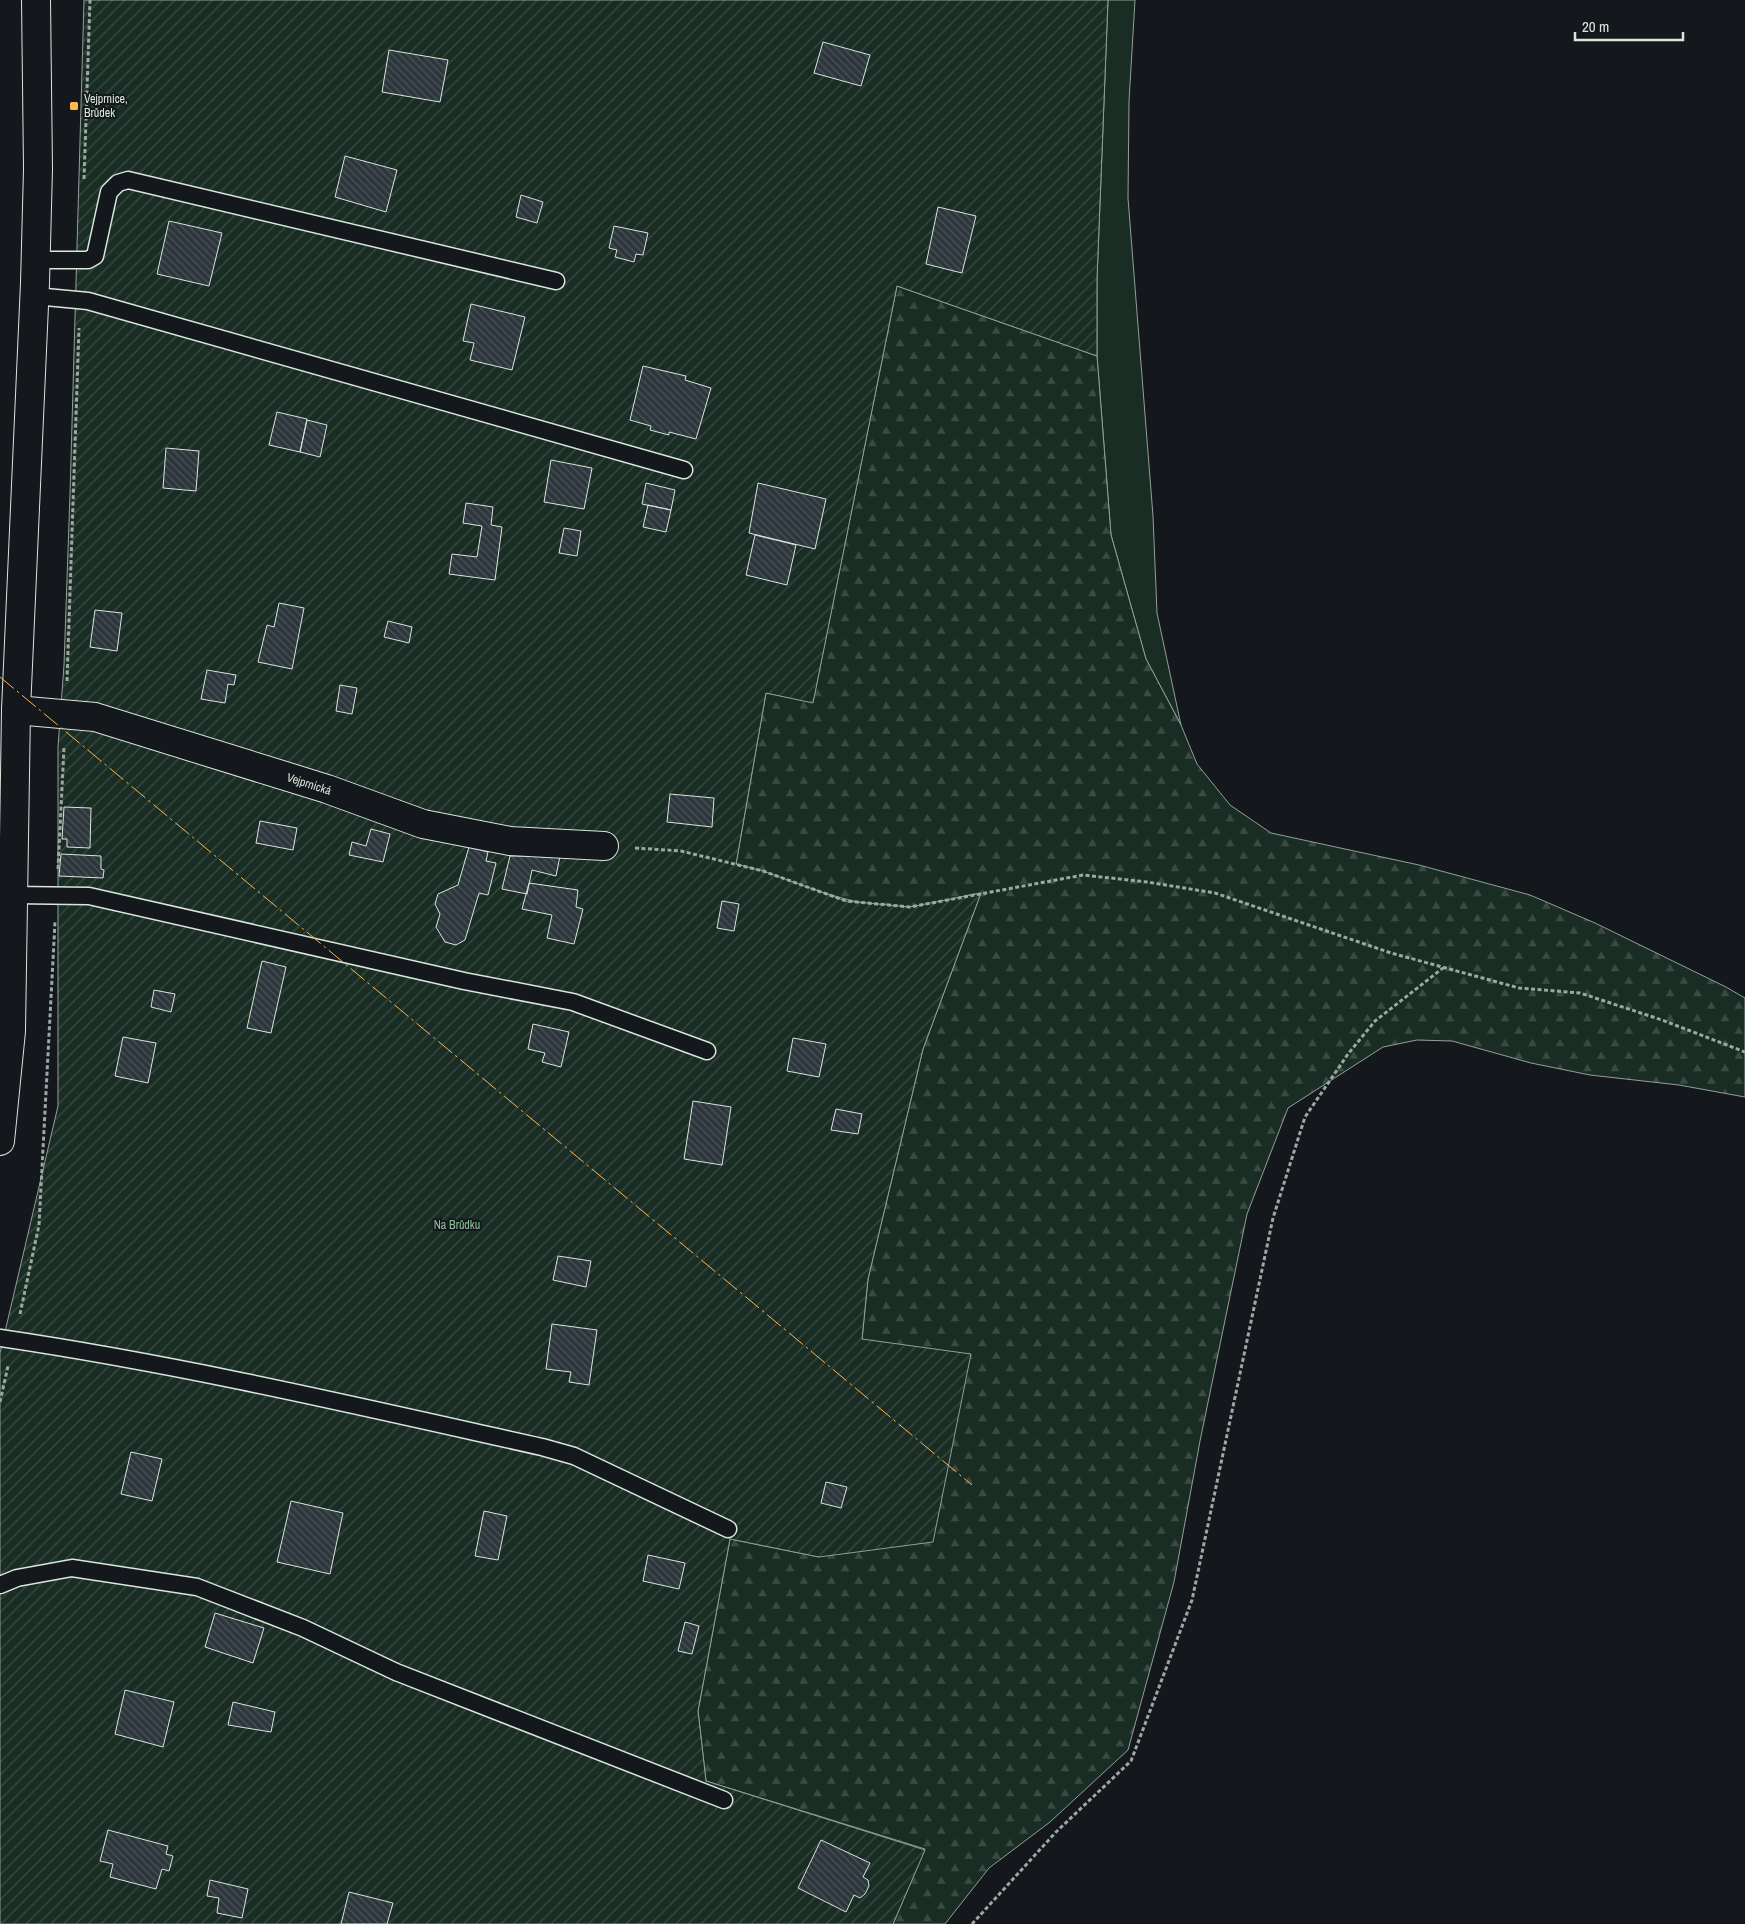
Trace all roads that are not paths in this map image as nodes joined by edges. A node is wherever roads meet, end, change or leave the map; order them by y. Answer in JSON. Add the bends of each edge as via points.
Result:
{"nodes":[{"id":1,"x":36,"y":0,"type":"edge"},
{"id":2,"x":36,"y":260,"type":"junction"},
{"id":3,"x":556,"y":281,"type":"dead end"},
{"id":4,"x":35,"y":296,"type":"junction"},
{"id":5,"x":684,"y":470,"type":"dead end"},
{"id":6,"x":16,"y":710,"type":"junction"},
{"id":7,"x":604,"y":846,"type":"road end"},
{"id":8,"x":14,"y":895,"type":"junction"},
{"id":9,"x":707,"y":1051,"type":"dead end"},
{"id":10,"x":0,"y":1141,"type":"edge"},
{"id":11,"x":0,"y":1338,"type":"edge"},
{"id":12,"x":728,"y":1529,"type":"dead end"},
{"id":13,"x":0,"y":1584,"type":"edge"},
{"id":14,"x":724,"y":1800,"type":"dead end"}],
"edges":[{"from":1,"to":2,"type":"main road"},
{"from":2,"to":3,"type":"lane","via":[[88,260],[95,256],[109,192],[118,183],[128,180]]},
{"from":2,"to":4,"type":"main road"},
{"from":4,"to":5,"type":"lane","via":[[88,301]]},
{"from":4,"to":6,"type":"main road"},
{"from":6,"to":7,"type":"main road","name":"Vejprnická","via":[[95,717],[327,789],[423,824],[510,840]]},
{"from":6,"to":8,"type":"main road"},
{"from":8,"to":9,"type":"lane","via":[[89,896],[464,981],[573,1002]]},
{"from":8,"to":10,"type":"main road","via":[[11,1031]]},
{"from":11,"to":12,"type":"lane","via":[[234,1379],[542,1447],[574,1456]]},
{"from":13,"to":14,"type":"lane","via":[[72,1568],[197,1587],[303,1628],[396,1672]]}]}
